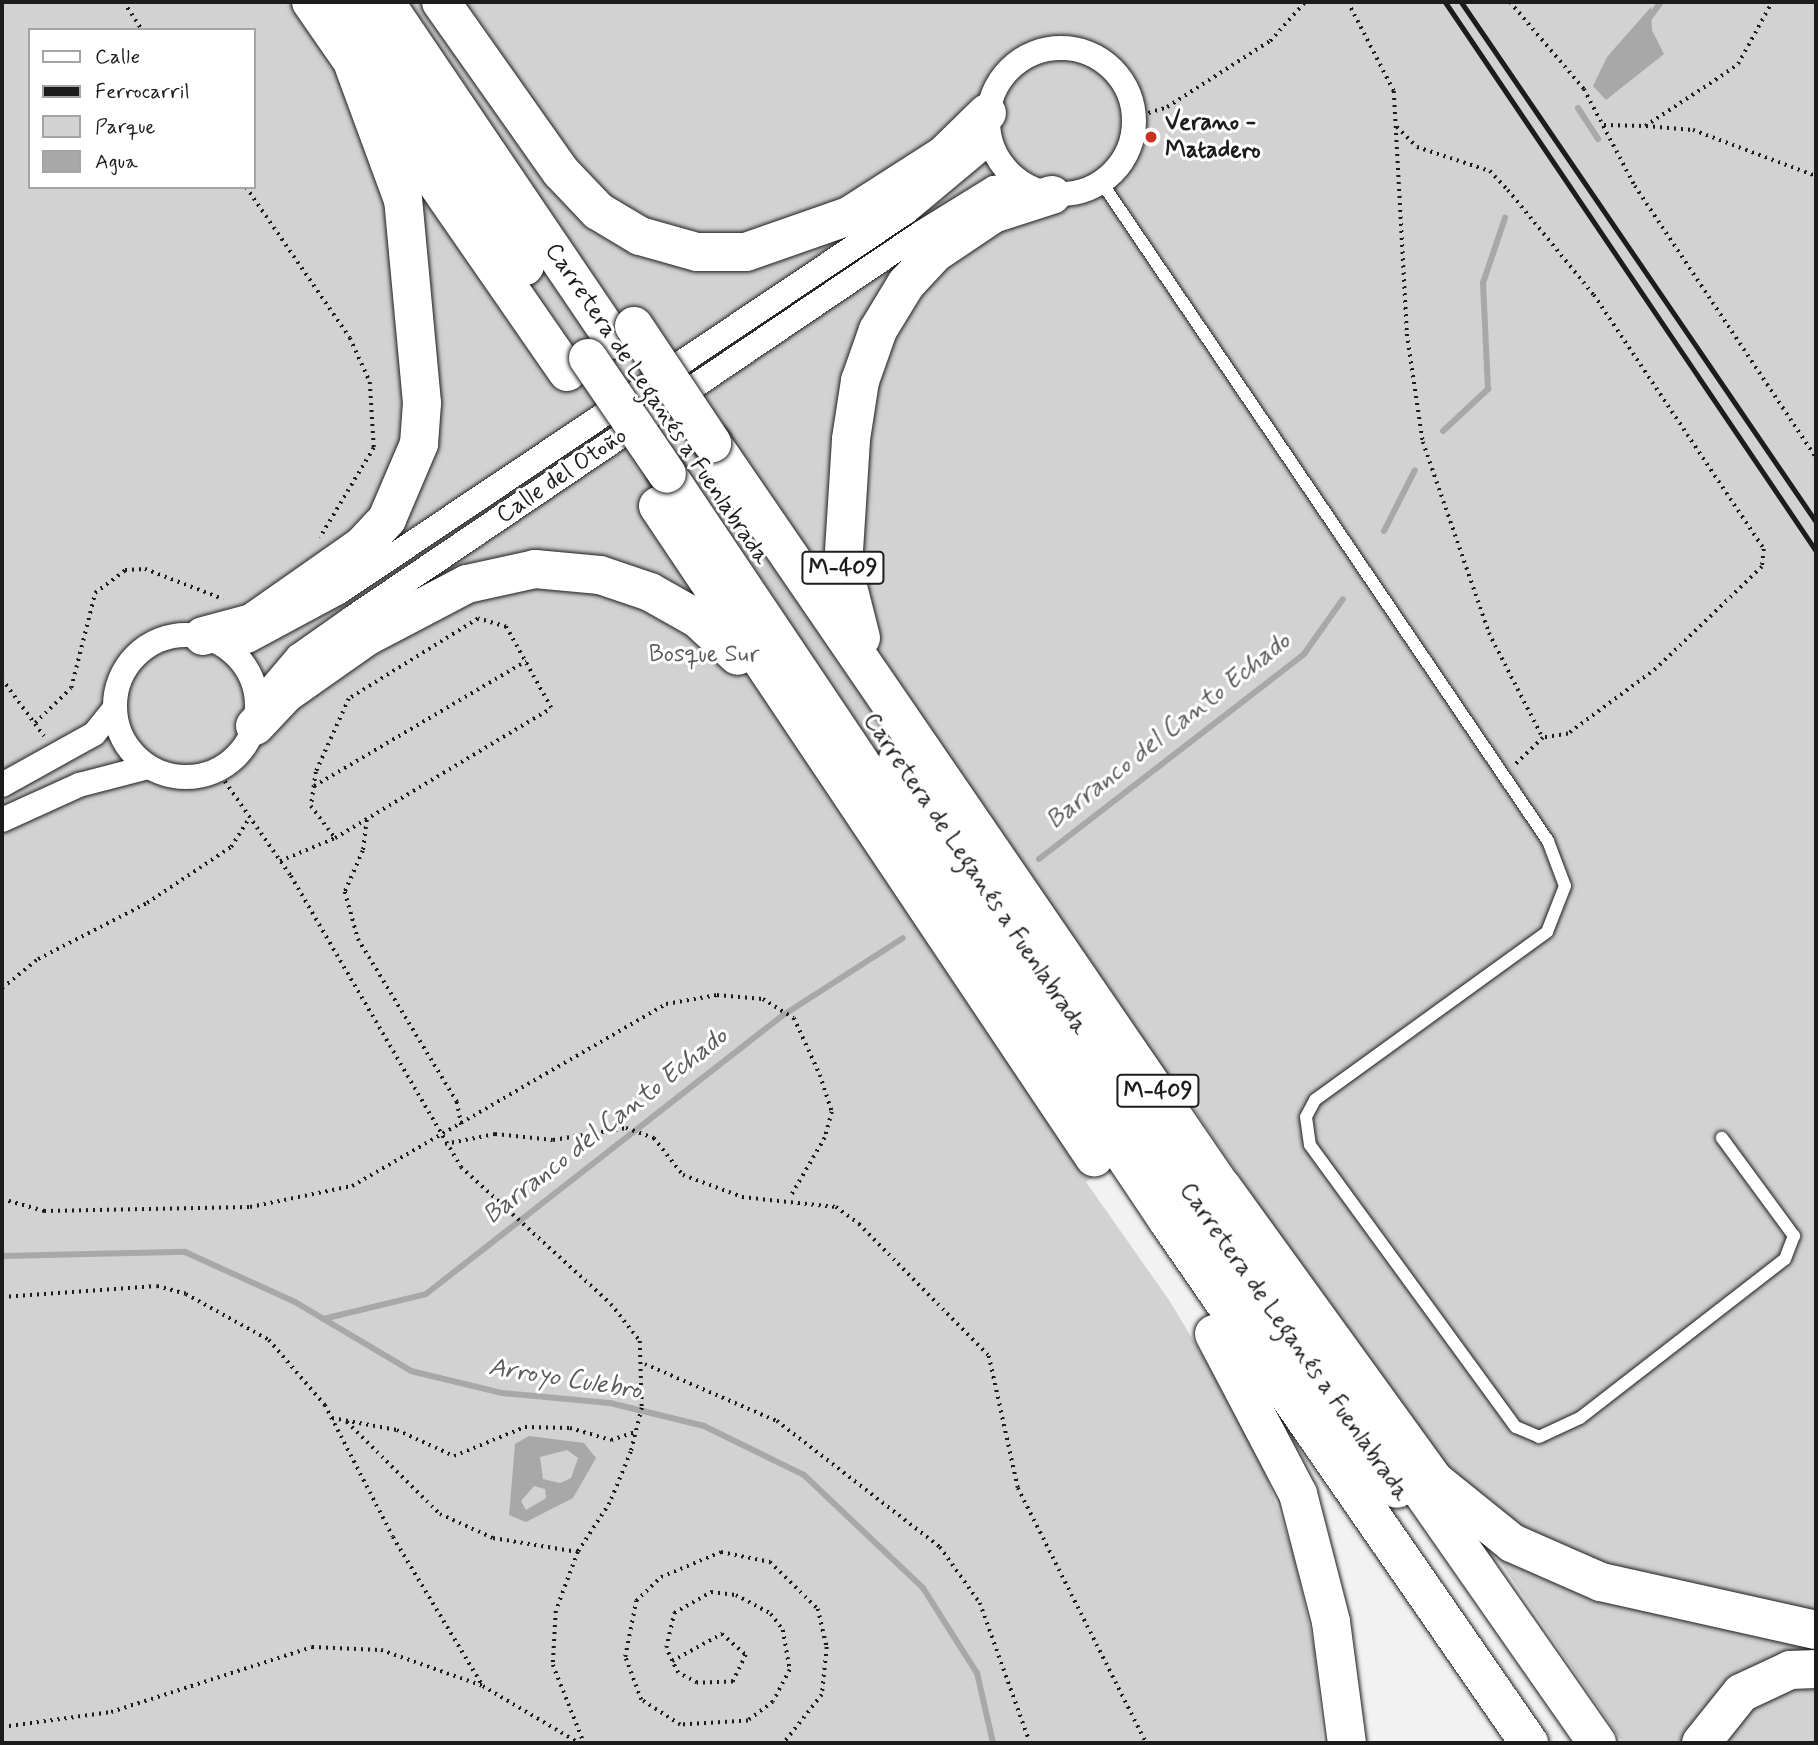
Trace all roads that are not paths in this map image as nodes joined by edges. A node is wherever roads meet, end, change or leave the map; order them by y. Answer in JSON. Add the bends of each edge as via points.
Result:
{"nodes":[{"id":1,"x":311,"y":2,"type":"edge"},
{"id":2,"x":346,"y":2,"type":"edge"},
{"id":3,"x":385,"y":2,"type":"edge"},
{"id":4,"x":412,"y":2,"type":"edge"},
{"id":5,"x":441,"y":2,"type":"edge"},
{"id":6,"x":354,"y":66,"type":"junction"},
{"id":7,"x":989,"y":128,"type":"junction"},
{"id":8,"x":1102,"y":183,"type":"junction"},
{"id":9,"x":1038,"y":190,"type":"junction"},
{"id":10,"x":601,"y":349,"type":"junction"},
{"id":11,"x":679,"y":465,"type":"junction"},
{"id":12,"x":215,"y":641,"type":"junction"},
{"id":13,"x":786,"y":706,"type":"junction"},
{"id":14,"x":114,"y":709,"type":"junction"},
{"id":15,"x":256,"y":715,"type":"junction"},
{"id":16,"x":148,"y":767,"type":"junction"},
{"id":17,"x":2,"y":785,"type":"edge"},
{"id":18,"x":2,"y":820,"type":"edge"},
{"id":19,"x":1077,"y":972,"type":"junction"},
{"id":20,"x":1722,"y":1138,"type":"dead end"},
{"id":21,"x":1222,"y":1187,"type":"junction"},
{"id":22,"x":1214,"y":1334,"type":"junction"},
{"id":23,"x":1816,"y":1630,"type":"edge"},
{"id":24,"x":1816,"y":1669,"type":"edge"},
{"id":25,"x":1347,"y":1743,"type":"edge"},
{"id":26,"x":1504,"y":1743,"type":"edge"},
{"id":27,"x":1529,"y":1743,"type":"edge"},
{"id":28,"x":1569,"y":1743,"type":"edge"},
{"id":29,"x":1597,"y":1743,"type":"edge"},
{"id":30,"x":1701,"y":1743,"type":"edge"}],
"edges":[{"from":1,"to":6,"type":"highway","number":"M-409"},
{"from":2,"to":10,"type":"highway","number":"M-409"},
{"from":3,"to":10,"type":"highway","name":"Carretera de Leganés a Fuenlabrada","number":"M-409"},
{"from":4,"to":10,"type":"highway","number":"M-409"},
{"from":5,"to":7,"type":"highway","via":[[561,172],[598,211],[640,236],[697,252],[746,252],[849,216]]},
{"from":6,"to":10,"type":"highway","number":"M-409"},
{"from":6,"to":12,"type":"highway","number":"M-409","via":[[403,200],[422,403],[413,464],[387,519],[319,561],[252,623]]},
{"from":7,"to":8,"type":"street","via":[[1003,75],[1029,54],[1060,46],[1102,59],[1124,82],[1135,117],[1129,151]]},
{"from":7,"to":9,"type":"street","via":[[1001,166]]},
{"from":7,"to":12,"type":"street","name":"Calle del Otoño","via":[[906,212],[339,592],[264,636]]},
{"from":8,"to":9,"type":"street"},
{"from":8,"to":20,"type":"lane","via":[[1548,841],[1565,886],[1547,932],[1315,1100],[1306,1117],[1310,1145],[1516,1427],[1539,1437],[1580,1418],[1785,1259],[1794,1236]]},
{"from":9,"to":15,"type":"street","name":"Calle del Otoño","via":[[994,188],[921,233],[352,618],[276,677]]},
{"from":9,"to":19,"type":"highway","number":"M-409","via":[[935,253],[905,284],[878,330],[860,381],[851,439],[842,567],[859,635]]},
{"from":10,"to":11,"type":"highway","name":"Carretera de Leganés a Fuenlabrada","number":"M-409","bridge":true},
{"from":10,"to":11,"type":"highway","number":"M-409","bridge":true},
{"from":11,"to":13,"type":"highway","number":"M-409"},
{"from":11,"to":19,"type":"highway","number":"M-409"},
{"from":11,"to":27,"type":"highway","name":"Carretera de Leganés a Fuenlabrada","number":"M-409","via":[[1168,1221]]},
{"from":11,"to":28,"type":"highway","name":"Carretera de Leganés a Fuenlabrada","number":"M-409"},
{"from":12,"to":14,"type":"street","via":[[151,643],[128,664]]},
{"from":12,"to":15,"type":"street","via":[[251,676]]},
{"from":13,"to":15,"type":"highway","number":"M-409","via":[[698,619],[650,592],[600,575],[535,569],[467,584],[366,637]]},
{"from":13,"to":22,"type":"highway","number":"M-409"},
{"from":14,"to":16,"type":"street","via":[[120,735]]},
{"from":14,"to":17,"type":"street","via":[[94,734]]},
{"from":15,"to":16,"type":"street","via":[[229,764],[170,776]]},
{"from":16,"to":18,"type":"street","via":[[79,785]]},
{"from":19,"to":21,"type":"highway","number":"M-409"},
{"from":21,"to":23,"type":"highway","via":[[1434,1480],[1512,1543],[1601,1582]]},
{"from":21,"to":29,"type":"highway","number":"M-409","via":[[1421,1493]]},
{"from":22,"to":25,"type":"highway","via":[[1298,1494],[1331,1622]]},
{"from":22,"to":26,"type":"highway","number":"M-409"},
{"from":24,"to":30,"type":"highway","via":[[1790,1670],[1741,1693]]}]}
